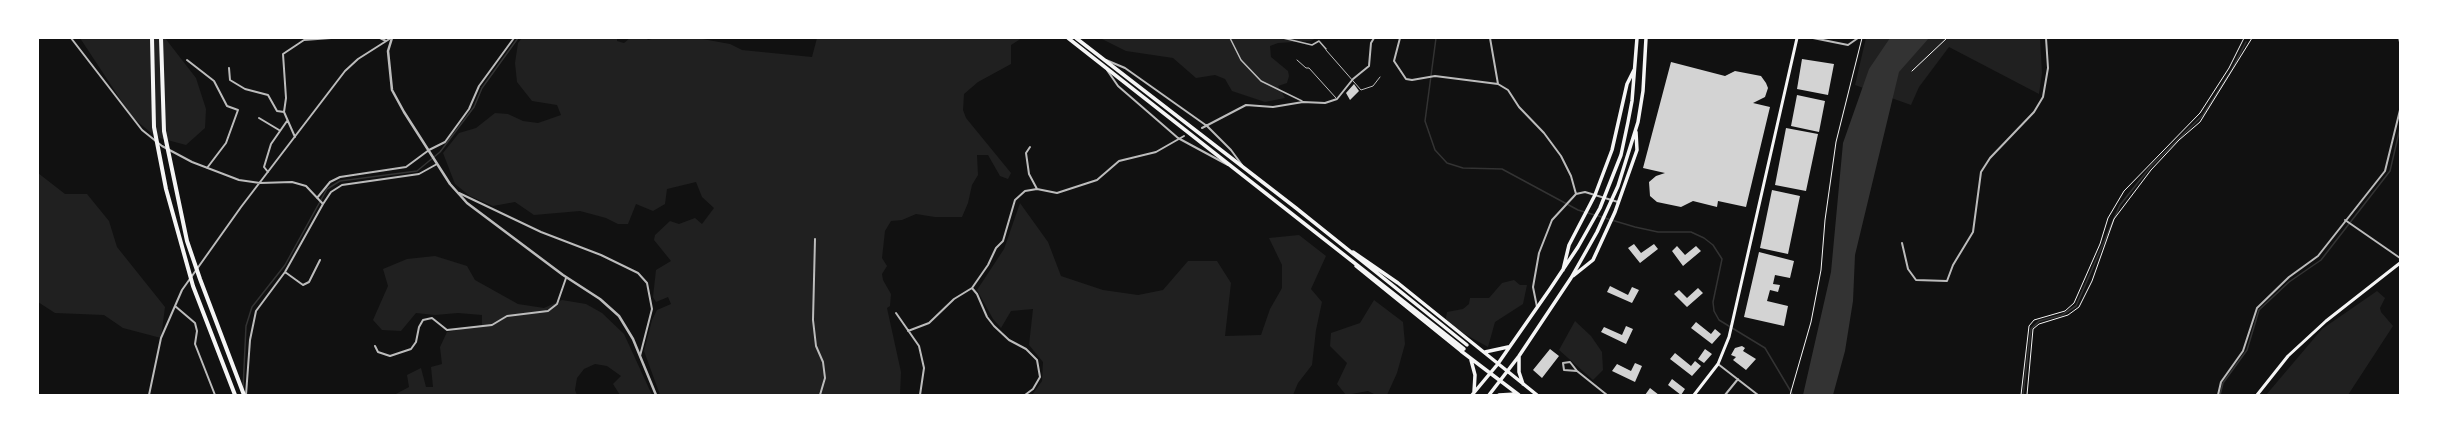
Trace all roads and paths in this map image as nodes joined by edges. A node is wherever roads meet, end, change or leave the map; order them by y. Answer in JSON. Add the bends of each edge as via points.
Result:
{"nodes":[{"id":1,"x":71,"y":38,"type":"edge"},
{"id":2,"x":152,"y":38,"type":"edge"},
{"id":3,"x":161,"y":38,"type":"edge"},
{"id":4,"x":331,"y":38,"type":"edge"},
{"id":5,"x":380,"y":38,"type":"edge"},
{"id":6,"x":392,"y":38,"type":"edge"},
{"id":7,"x":514,"y":38,"type":"edge"},
{"id":8,"x":1068,"y":38,"type":"edge"},
{"id":9,"x":1076,"y":38,"type":"edge"},
{"id":10,"x":1230,"y":38,"type":"edge"},
{"id":11,"x":1283,"y":38,"type":"edge"},
{"id":12,"x":1374,"y":38,"type":"edge"},
{"id":13,"x":1400,"y":38,"type":"edge"},
{"id":14,"x":1490,"y":38,"type":"edge"},
{"id":15,"x":1637,"y":38,"type":"edge"},
{"id":16,"x":1646,"y":38,"type":"edge"},
{"id":17,"x":1797,"y":38,"type":"edge"},
{"id":18,"x":1815,"y":38,"type":"edge"},
{"id":19,"x":1858,"y":38,"type":"edge"},
{"id":20,"x":1862,"y":38,"type":"edge"},
{"id":21,"x":1947,"y":38,"type":"edge"},
{"id":22,"x":2046,"y":38,"type":"edge"},
{"id":23,"x":2244,"y":38,"type":"edge"},
{"id":24,"x":2252,"y":38,"type":"edge"},
{"id":25,"x":2399,"y":38,"type":"edge"},
{"id":26,"x":304,"y":39,"type":"edge"},
{"id":27,"x":386,"y":41,"type":"junction"},
{"id":28,"x":2400,"y":42,"type":"edge"},
{"id":29,"x":1326,"y":49,"type":"joint"},
{"id":30,"x":187,"y":60,"type":"dead end"},
{"id":31,"x":1297,"y":60,"type":"dead end"},
{"id":32,"x":1103,"y":61,"type":"junction"},
{"id":33,"x":1636,"y":67,"type":"junction"},
{"id":34,"x":229,"y":68,"type":"dead end"},
{"id":35,"x":1912,"y":71,"type":"dead end"},
{"id":36,"x":1380,"y":77,"type":"dead end"},
{"id":37,"x":1354,"y":78,"type":"junction"},
{"id":38,"x":1498,"y":84,"type":"junction"},
{"id":39,"x":1337,"y":99,"type":"junction"},
{"id":40,"x":1303,"y":102,"type":"junction"},
{"id":41,"x":2400,"y":110,"type":"edge"},
{"id":42,"x":284,"y":112,"type":"junction"},
{"id":43,"x":259,"y":118,"type":"dead end"},
{"id":44,"x":287,"y":121,"type":"junction"},
{"id":45,"x":1207,"y":126,"type":"junction"},
{"id":46,"x":1202,"y":128,"type":"dead end"},
{"id":47,"x":1636,"y":129,"type":"junction"},
{"id":48,"x":279,"y":130,"type":"junction"},
{"id":49,"x":1184,"y":136,"type":"dead end"},
{"id":50,"x":295,"y":137,"type":"junction"},
{"id":51,"x":1178,"y":138,"type":"junction"},
{"id":52,"x":1030,"y":146,"type":"dead end"},
{"id":53,"x":430,"y":151,"type":"junction"},
{"id":54,"x":437,"y":163,"type":"junction"},
{"id":55,"x":1232,"y":167,"type":"junction"},
{"id":56,"x":1244,"y":167,"type":"junction"},
{"id":57,"x":207,"y":168,"type":"junction"},
{"id":58,"x":268,"y":172,"type":"junction"},
{"id":59,"x":260,"y":183,"type":"junction"},
{"id":60,"x":1037,"y":189,"type":"junction"},
{"id":61,"x":456,"y":192,"type":"junction"},
{"id":62,"x":1576,"y":194,"type":"junction"},
{"id":63,"x":1595,"y":195,"type":"junction"},
{"id":64,"x":318,"y":199,"type":"junction"},
{"id":65,"x":1619,"y":202,"type":"junction"},
{"id":66,"x":322,"y":204,"type":"junction"},
{"id":67,"x":2345,"y":220,"type":"junction"},
{"id":68,"x":816,"y":239,"type":"dead end"},
{"id":69,"x":1902,"y":243,"type":"dead end"},
{"id":70,"x":1348,"y":250,"type":"junction"},
{"id":71,"x":2400,"y":258,"type":"edge"},
{"id":72,"x":1350,"y":259,"type":"junction"},
{"id":73,"x":320,"y":260,"type":"dead end"},
{"id":74,"x":2400,"y":263,"type":"edge"},
{"id":75,"x":285,"y":272,"type":"junction"},
{"id":76,"x":1562,"y":272,"type":"junction"},
{"id":77,"x":566,"y":278,"type":"junction"},
{"id":78,"x":1571,"y":278,"type":"junction"},
{"id":79,"x":972,"y":288,"type":"junction"},
{"id":80,"x":175,"y":306,"type":"junction"},
{"id":81,"x":1537,"y":308,"type":"junction"},
{"id":82,"x":896,"y":313,"type":"dead end"},
{"id":83,"x":908,"y":331,"type":"junction"},
{"id":84,"x":1467,"y":345,"type":"dead end"},
{"id":85,"x":375,"y":346,"type":"dead end"},
{"id":86,"x":1509,"y":347,"type":"junction"},
{"id":87,"x":1464,"y":349,"type":"dead end"},
{"id":88,"x":1484,"y":352,"type":"junction"},
{"id":89,"x":640,"y":356,"type":"junction"},
{"id":90,"x":1519,"y":356,"type":"junction"},
{"id":91,"x":1472,"y":360,"type":"junction"},
{"id":92,"x":1718,"y":364,"type":"junction"},
{"id":93,"x":1497,"y":365,"type":"junction"},
{"id":94,"x":1577,"y":371,"type":"junction"},
{"id":95,"x":1507,"y":372,"type":"junction"},
{"id":96,"x":1489,"y":374,"type":"junction"},
{"id":97,"x":1738,"y":379,"type":"junction"},
{"id":98,"x":1500,"y":382,"type":"junction"},
{"id":99,"x":1523,"y":385,"type":"junction"},
{"id":100,"x":234,"y":393,"type":"edge"},
{"id":101,"x":1473,"y":394,"type":"edge"},
{"id":102,"x":149,"y":395,"type":"edge"},
{"id":103,"x":215,"y":395,"type":"edge"},
{"id":104,"x":245,"y":395,"type":"edge"},
{"id":105,"x":656,"y":395,"type":"edge"},
{"id":106,"x":820,"y":395,"type":"edge"},
{"id":107,"x":920,"y":395,"type":"edge"},
{"id":108,"x":1025,"y":395,"type":"edge"},
{"id":109,"x":1489,"y":395,"type":"edge"},
{"id":110,"x":1499,"y":395,"type":"edge"},
{"id":111,"x":1518,"y":395,"type":"edge"},
{"id":112,"x":1537,"y":395,"type":"edge"},
{"id":113,"x":1607,"y":395,"type":"edge"},
{"id":114,"x":1694,"y":395,"type":"edge"},
{"id":115,"x":1725,"y":395,"type":"edge"},
{"id":116,"x":1758,"y":395,"type":"edge"},
{"id":117,"x":1790,"y":395,"type":"edge"},
{"id":118,"x":2021,"y":395,"type":"edge"},
{"id":119,"x":2027,"y":395,"type":"edge"},
{"id":120,"x":2218,"y":395,"type":"edge"},
{"id":121,"x":2257,"y":395,"type":"edge"}],
"edges":[{"from":1,"to":57,"type":"street","via":[[142,130],[162,146]]},
{"from":2,"to":100,"type":"highway","via":[[154,127],[161,159],[187,268]]},
{"from":3,"to":104,"type":"highway","via":[[164,131],[170,163],[200,279]]},
{"from":4,"to":26,"type":"street"},
{"from":5,"to":27,"type":"street"},
{"from":6,"to":27,"type":"street"},
{"from":6,"to":53,"type":"street","via":[[388,51],[392,90]]},
{"from":7,"to":53,"type":"street","via":[[479,86],[469,108],[449,137]]},
{"from":8,"to":32,"type":"main road"},
{"from":9,"to":32,"type":"main road"},
{"from":10,"to":40,"type":"street","via":[[1241,60],[1261,81]]},
{"from":11,"to":29,"type":"street","via":[[1312,45],[1319,41]]},
{"from":12,"to":37,"type":"street","via":[[1371,43],[1369,66]]},
{"from":13,"to":38,"type":"street","via":[[1394,61],[1406,79],[1432,76]]},
{"from":14,"to":38,"type":"street"},
{"from":15,"to":33,"type":"main road"},
{"from":16,"to":47,"type":"main road","via":[[1643,91]]},
{"from":17,"to":92,"type":"main road","via":[[1730,334]]},
{"from":18,"to":19,"type":"street","via":[[1848,45]]},
{"from":20,"to":117,"type":"path","via":[[1836,142],[1821,270],[1811,322]]},
{"from":21,"to":35,"type":"path"},
{"from":22,"to":69,"type":"street","via":[[2048,68],[2043,97],[2034,112],[1990,158],[1981,172],[1973,232],[1953,264],[1947,281],[1916,280],[1908,268]]},
{"from":23,"to":118,"type":"path","via":[[2229,68],[2200,113],[2124,191],[2108,218],[2100,244],[2074,303],[2065,311],[2034,320],[2030,326]]},
{"from":24,"to":119,"type":"path","via":[[2200,122],[2151,170],[2114,219],[2092,281],[2079,307],[2068,315],[2039,324],[2033,329]]},
{"from":25,"to":28,"type":"street"},
{"from":26,"to":42,"type":"street","via":[[283,54],[286,98]]},
{"from":27,"to":50,"type":"street","via":[[345,71]]},
{"from":29,"to":37,"type":"lane"},
{"from":30,"to":57,"type":"street","via":[[214,81],[227,106],[238,110],[226,143]]},
{"from":31,"to":39,"type":"lane","via":[[1309,68]]},
{"from":32,"to":45,"type":"street","via":[[1125,68]]},
{"from":32,"to":51,"type":"street","via":[[1118,86]]},
{"from":32,"to":55,"type":"main road"},
{"from":32,"to":56,"type":"main road"},
{"from":33,"to":63,"type":"main road","via":[[1627,84],[1612,150]]},
{"from":33,"to":76,"type":"main road","via":[[1621,156],[1611,184],[1589,229]]},
{"from":34,"to":42,"type":"street","via":[[230,80],[245,89],[268,95],[277,111]]},
{"from":36,"to":37,"type":"lane","via":[[1373,86],[1361,90]]},
{"from":37,"to":39,"type":"street"},
{"from":38,"to":62,"type":"street","via":[[1508,90],[1519,107],[1544,133],[1561,156]]},
{"from":39,"to":40,"type":"street","via":[[1325,103]]},
{"from":40,"to":45,"type":"street","via":[[1273,107],[1246,105]]},
{"from":41,"to":67,"type":"street","via":[[2385,171]]},
{"from":42,"to":44,"type":"street"},
{"from":43,"to":48,"type":"street"},
{"from":44,"to":48,"type":"street"},
{"from":44,"to":50,"type":"street"},
{"from":45,"to":46,"type":"street"},
{"from":45,"to":56,"type":"street"},
{"from":47,"to":65,"type":"main road","via":[[1637,150]]},
{"from":47,"to":78,"type":"main road","via":[[1618,186],[1597,232]]},
{"from":48,"to":58,"type":"street","via":[[271,144],[264,167]]},
{"from":49,"to":51,"type":"street"},
{"from":50,"to":58,"type":"street"},
{"from":51,"to":55,"type":"street"},
{"from":51,"to":60,"type":"street","via":[[1156,152],[1119,161],[1097,180],[1057,193]]},
{"from":52,"to":60,"type":"street","via":[[1026,153],[1029,174]]},
{"from":53,"to":54,"type":"street"},
{"from":53,"to":64,"type":"street","via":[[406,167],[340,177],[330,182]]},
{"from":54,"to":61,"type":"street"},
{"from":54,"to":66,"type":"street","via":[[420,174],[342,185],[331,192]]},
{"from":55,"to":72,"type":"main road"},
{"from":56,"to":70,"type":"main road"},
{"from":57,"to":59,"type":"street","via":[[239,180]]},
{"from":58,"to":59,"type":"street"},
{"from":59,"to":64,"type":"street","via":[[292,182],[306,186]]},
{"from":59,"to":80,"type":"street","via":[[182,290]]},
{"from":60,"to":79,"type":"street","via":[[1025,191],[1015,200],[1003,241]]},
{"from":61,"to":77,"type":"street","via":[[467,204]]},
{"from":61,"to":89,"type":"street","via":[[638,273],[648,282],[652,309]]},
{"from":62,"to":63,"type":"street","via":[[1585,192]]},
{"from":62,"to":81,"type":"street","via":[[1552,220],[1539,253],[1532,287]]},
{"from":63,"to":65,"type":"street"},
{"from":63,"to":76,"type":"main road","via":[[1569,245]]},
{"from":64,"to":66,"type":"street"},
{"from":65,"to":78,"type":"main road","via":[[1593,260]]},
{"from":66,"to":75,"type":"street"},
{"from":67,"to":71,"type":"street"},
{"from":67,"to":120,"type":"street","via":[[2318,256],[2289,277],[2257,308],[2243,351],[2221,382]]},
{"from":68,"to":106,"type":"street","via":[[813,320],[816,346],[823,362],[825,378]]},
{"from":70,"to":84,"type":"main road"},
{"from":70,"to":88,"type":"main road","via":[[1375,266]]},
{"from":72,"to":87,"type":"main road"},
{"from":72,"to":91,"type":"main road","via":[[1363,273]]},
{"from":73,"to":75,"type":"street","via":[[309,282],[303,285]]},
{"from":74,"to":121,"type":"main road","via":[[2326,321],[2293,351]]},
{"from":75,"to":104,"type":"street","via":[[256,311],[250,340]]},
{"from":76,"to":81,"type":"main road"},
{"from":77,"to":85,"type":"street","via":[[557,304],[548,311],[507,316],[492,325],[447,330],[432,318],[423,320],[411,349],[390,356],[378,352]]},
{"from":77,"to":89,"type":"street","via":[[600,299],[619,316]]},
{"from":78,"to":90,"type":"main road"},
{"from":79,"to":83,"type":"street","via":[[954,299],[929,323]]},
{"from":79,"to":108,"type":"street","via":[[978,294],[987,317],[994,326],[1037,360],[1040,377]]},
{"from":80,"to":102,"type":"street","via":[[161,338]]},
{"from":80,"to":103,"type":"street","via":[[195,324],[195,344]]},
{"from":81,"to":86,"type":"main road"},
{"from":82,"to":83,"type":"street"},
{"from":83,"to":107,"type":"street","via":[[919,346],[924,368]]},
{"from":86,"to":88,"type":"main road"},
{"from":86,"to":93,"type":"main road"},
{"from":88,"to":93,"type":"main road"},
{"from":89,"to":105,"type":"street"},
{"from":90,"to":95,"type":"main road"},
{"from":90,"to":99,"type":"main road","via":[[1519,372]]},
{"from":91,"to":96,"type":"main road"},
{"from":91,"to":101,"type":"main road","via":[[1475,375]]},
{"from":92,"to":97,"type":"street"},
{"from":92,"to":114,"type":"main road"},
{"from":93,"to":95,"type":"main road"},
{"from":93,"to":96,"type":"main road"},
{"from":94,"to":94,"type":"street","via":[[1570,362],[1563,363],[1564,370]]},
{"from":94,"to":113,"type":"street"},
{"from":95,"to":98,"type":"main road"},
{"from":95,"to":99,"type":"main road"},
{"from":96,"to":98,"type":"main road"},
{"from":96,"to":101,"type":"main road"},
{"from":97,"to":115,"type":"street"},
{"from":97,"to":116,"type":"street"},
{"from":98,"to":109,"type":"main road"},
{"from":98,"to":111,"type":"main road"},
{"from":99,"to":112,"type":"main road"},
{"from":110,"to":111,"type":"main road"}]}
